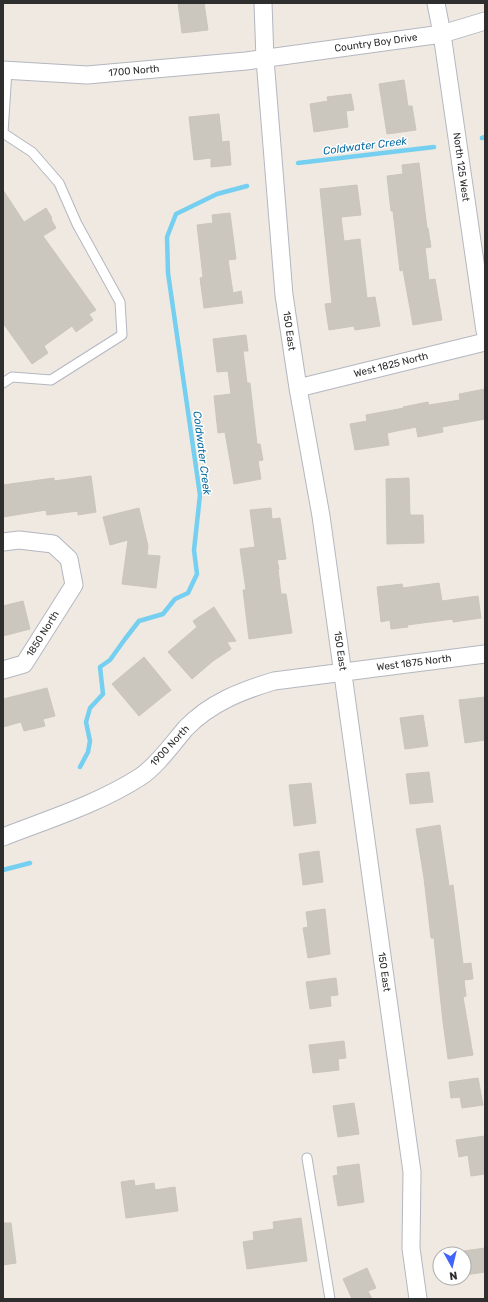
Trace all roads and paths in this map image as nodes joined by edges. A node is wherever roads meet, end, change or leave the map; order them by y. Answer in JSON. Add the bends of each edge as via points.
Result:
{"nodes":[{"id":1,"x":263,"y":3,"type":"edge"},
{"id":2,"x":436,"y":3,"type":"edge"},
{"id":3,"x":485,"y":22,"type":"edge"},
{"id":4,"x":442,"y":34,"type":"junction"},
{"id":5,"x":265,"y":59,"type":"junction"},
{"id":6,"x":5,"y":70,"type":"edge"},
{"id":7,"x":3,"y":133,"type":"edge"},
{"id":8,"x":485,"y":331,"type":"edge"},
{"id":9,"x":485,"y":342,"type":"edge"},
{"id":10,"x":3,"y":383,"type":"edge"},
{"id":11,"x":298,"y":388,"type":"junction"},
{"id":12,"x":3,"y":542,"type":"edge"},
{"id":13,"x":485,"y":654,"type":"edge"},
{"id":14,"x":3,"y":670,"type":"edge"},
{"id":15,"x":342,"y":672,"type":"junction"},
{"id":16,"x":3,"y":837,"type":"edge"},
{"id":17,"x":307,"y":1158,"type":"dead end"},
{"id":18,"x":330,"y":1299,"type":"edge"},
{"id":19,"x":418,"y":1299,"type":"edge"}],
"edges":[{"from":1,"to":5,"type":"street","name":"150 East"},
{"from":2,"to":4,"type":"street","name":"North 125 West"},
{"from":3,"to":4,"type":"street","name":"Country Boy Drive"},
{"from":4,"to":5,"type":"street","name":"Country Boy Drive"},
{"from":4,"to":8,"type":"street","name":"North 125 West"},
{"from":5,"to":6,"type":"street","name":"1700 North","via":[[87,75]]},
{"from":5,"to":11,"type":"street","name":"150 East","via":[[284,295]]},
{"from":6,"to":7,"type":"lane"},
{"from":7,"to":10,"type":"lane","via":[[32,152],[59,183],[77,224],[120,302],[122,335],[51,380],[12,377]]},
{"from":9,"to":11,"type":"street","name":"West 1825 North"},
{"from":11,"to":15,"type":"street","name":"150 East","via":[[321,516]]},
{"from":12,"to":14,"type":"street","name":"1850 North","via":[[19,540],[53,544],[69,559],[74,585],[24,664]]},
{"from":13,"to":15,"type":"street","name":"West 1875 North"},
{"from":15,"to":16,"type":"street","name":"1900 North","via":[[274,681],[217,703],[187,727],[141,776],[105,797]]},
{"from":15,"to":19,"type":"street","name":"150 East","via":[[412,1172],[412,1248]]},
{"from":17,"to":18,"type":"lane"}]}
